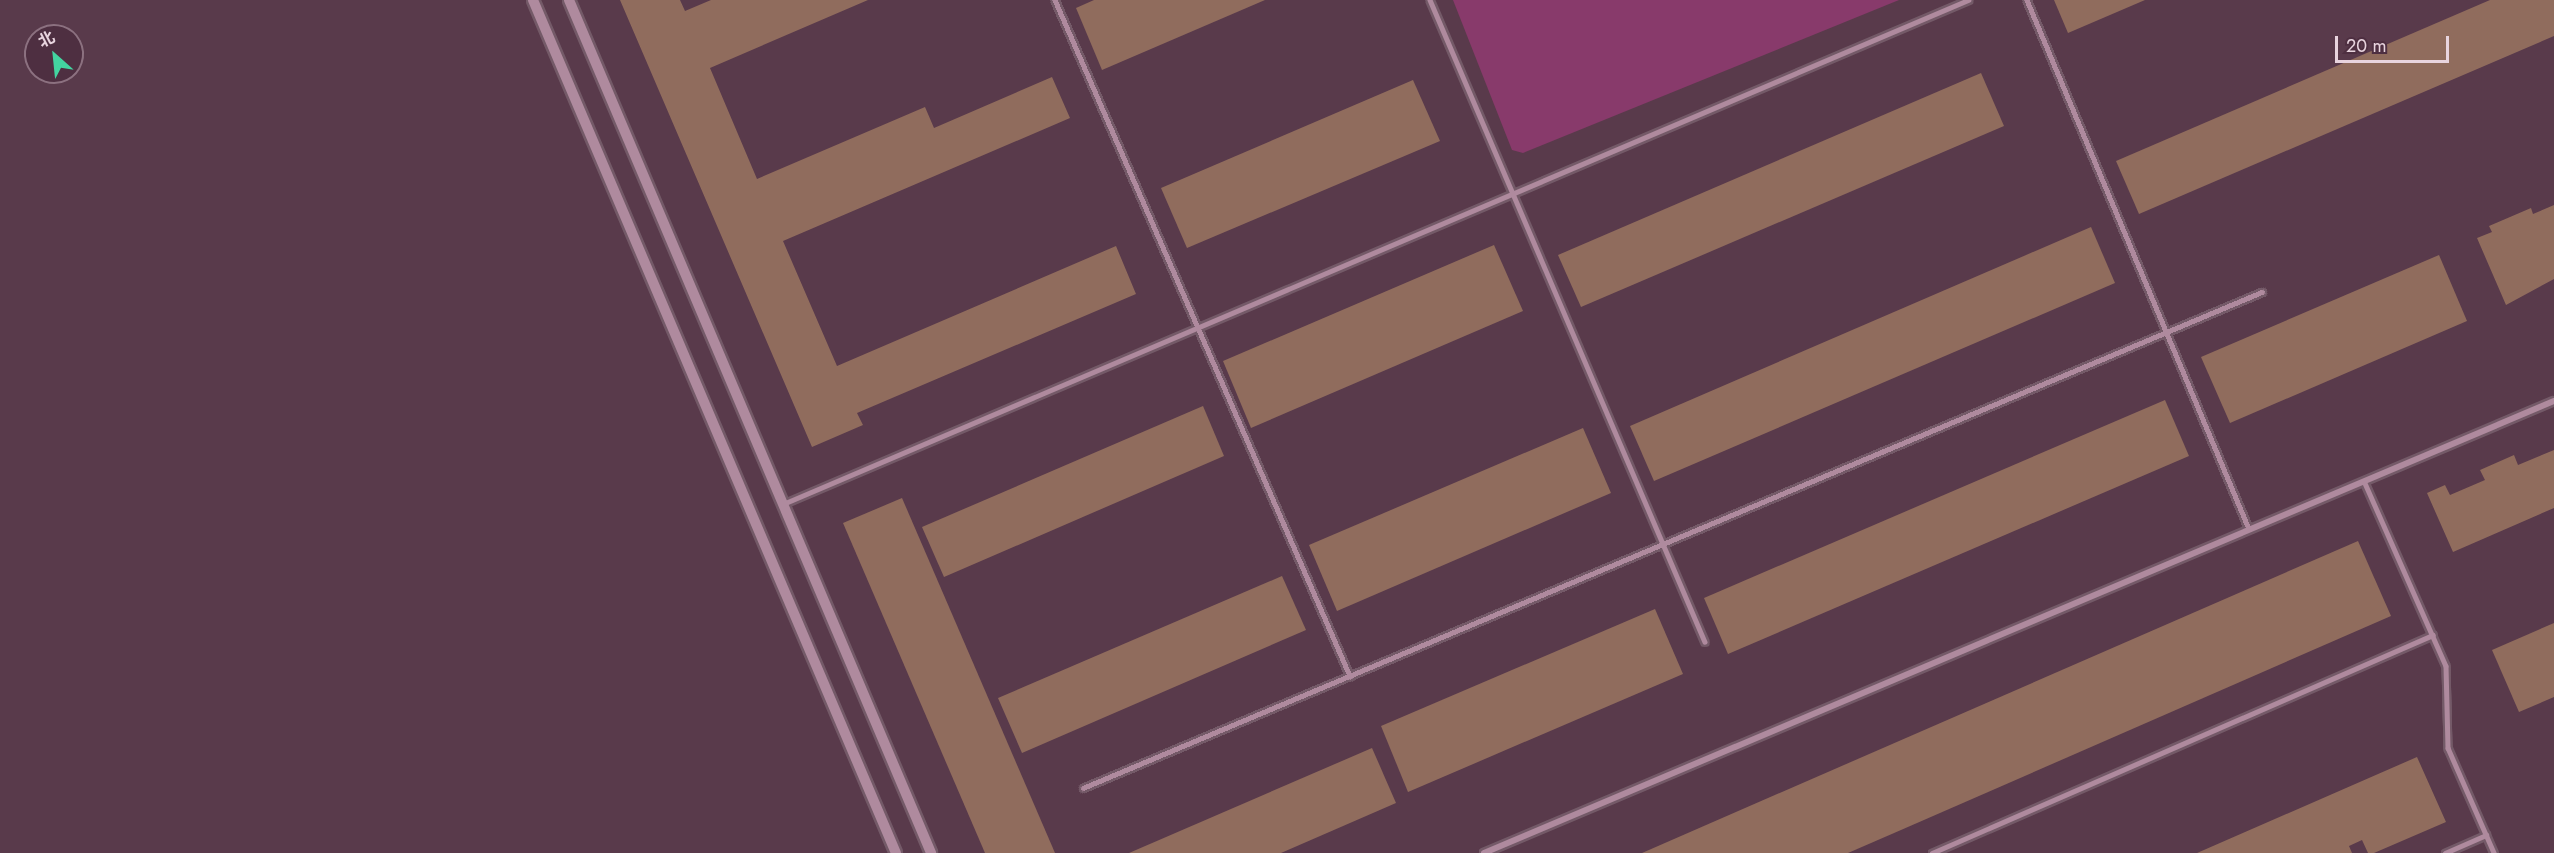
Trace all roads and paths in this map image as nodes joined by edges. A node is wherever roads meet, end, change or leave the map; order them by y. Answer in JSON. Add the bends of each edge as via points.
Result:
{"nodes":[{"id":1,"x":533,"y":0,"type":"edge"},
{"id":2,"x":569,"y":0,"type":"edge"},
{"id":3,"x":1055,"y":0,"type":"edge"},
{"id":4,"x":1430,"y":0,"type":"edge"},
{"id":5,"x":1968,"y":0,"type":"edge"},
{"id":6,"x":2027,"y":0,"type":"edge"},
{"id":7,"x":1513,"y":194,"type":"junction"},
{"id":8,"x":2262,"y":292,"type":"dead end"},
{"id":9,"x":1198,"y":328,"type":"junction"},
{"id":10,"x":2167,"y":332,"type":"junction"},
{"id":11,"x":2554,"y":401,"type":"edge"},
{"id":12,"x":2364,"y":481,"type":"junction"},
{"id":13,"x":783,"y":504,"type":"junction"},
{"id":14,"x":2249,"y":529,"type":"junction"},
{"id":15,"x":1663,"y":544,"type":"junction"},
{"id":16,"x":2433,"y":635,"type":"junction"},
{"id":17,"x":1705,"y":642,"type":"dead end"},
{"id":18,"x":1350,"y":676,"type":"junction"},
{"id":19,"x":1083,"y":788,"type":"dead end"},
{"id":20,"x":2486,"y":835,"type":"junction"},
{"id":21,"x":896,"y":853,"type":"edge"},
{"id":22,"x":931,"y":853,"type":"edge"},
{"id":23,"x":1484,"y":853,"type":"edge"},
{"id":24,"x":1932,"y":853,"type":"edge"},
{"id":25,"x":2445,"y":853,"type":"edge"},
{"id":26,"x":2494,"y":853,"type":"edge"}],
"edges":[{"from":1,"to":21,"type":"street"},
{"from":2,"to":13,"type":"street"},
{"from":3,"to":9,"type":"lane"},
{"from":4,"to":7,"type":"lane"},
{"from":5,"to":7,"type":"lane"},
{"from":6,"to":10,"type":"lane"},
{"from":7,"to":9,"type":"lane"},
{"from":7,"to":15,"type":"lane"},
{"from":8,"to":10,"type":"lane"},
{"from":9,"to":13,"type":"lane"},
{"from":9,"to":18,"type":"lane"},
{"from":10,"to":14,"type":"lane"},
{"from":10,"to":15,"type":"lane"},
{"from":11,"to":12,"type":"street"},
{"from":12,"to":14,"type":"street"},
{"from":12,"to":16,"type":"lane"},
{"from":13,"to":22,"type":"street"},
{"from":14,"to":23,"type":"street"},
{"from":15,"to":17,"type":"lane"},
{"from":15,"to":18,"type":"lane"},
{"from":16,"to":20,"type":"lane","via":[[2446,666],[2448,748]]},
{"from":16,"to":24,"type":"lane"},
{"from":18,"to":19,"type":"lane"},
{"from":20,"to":25,"type":"lane"},
{"from":20,"to":26,"type":"lane"}]}
